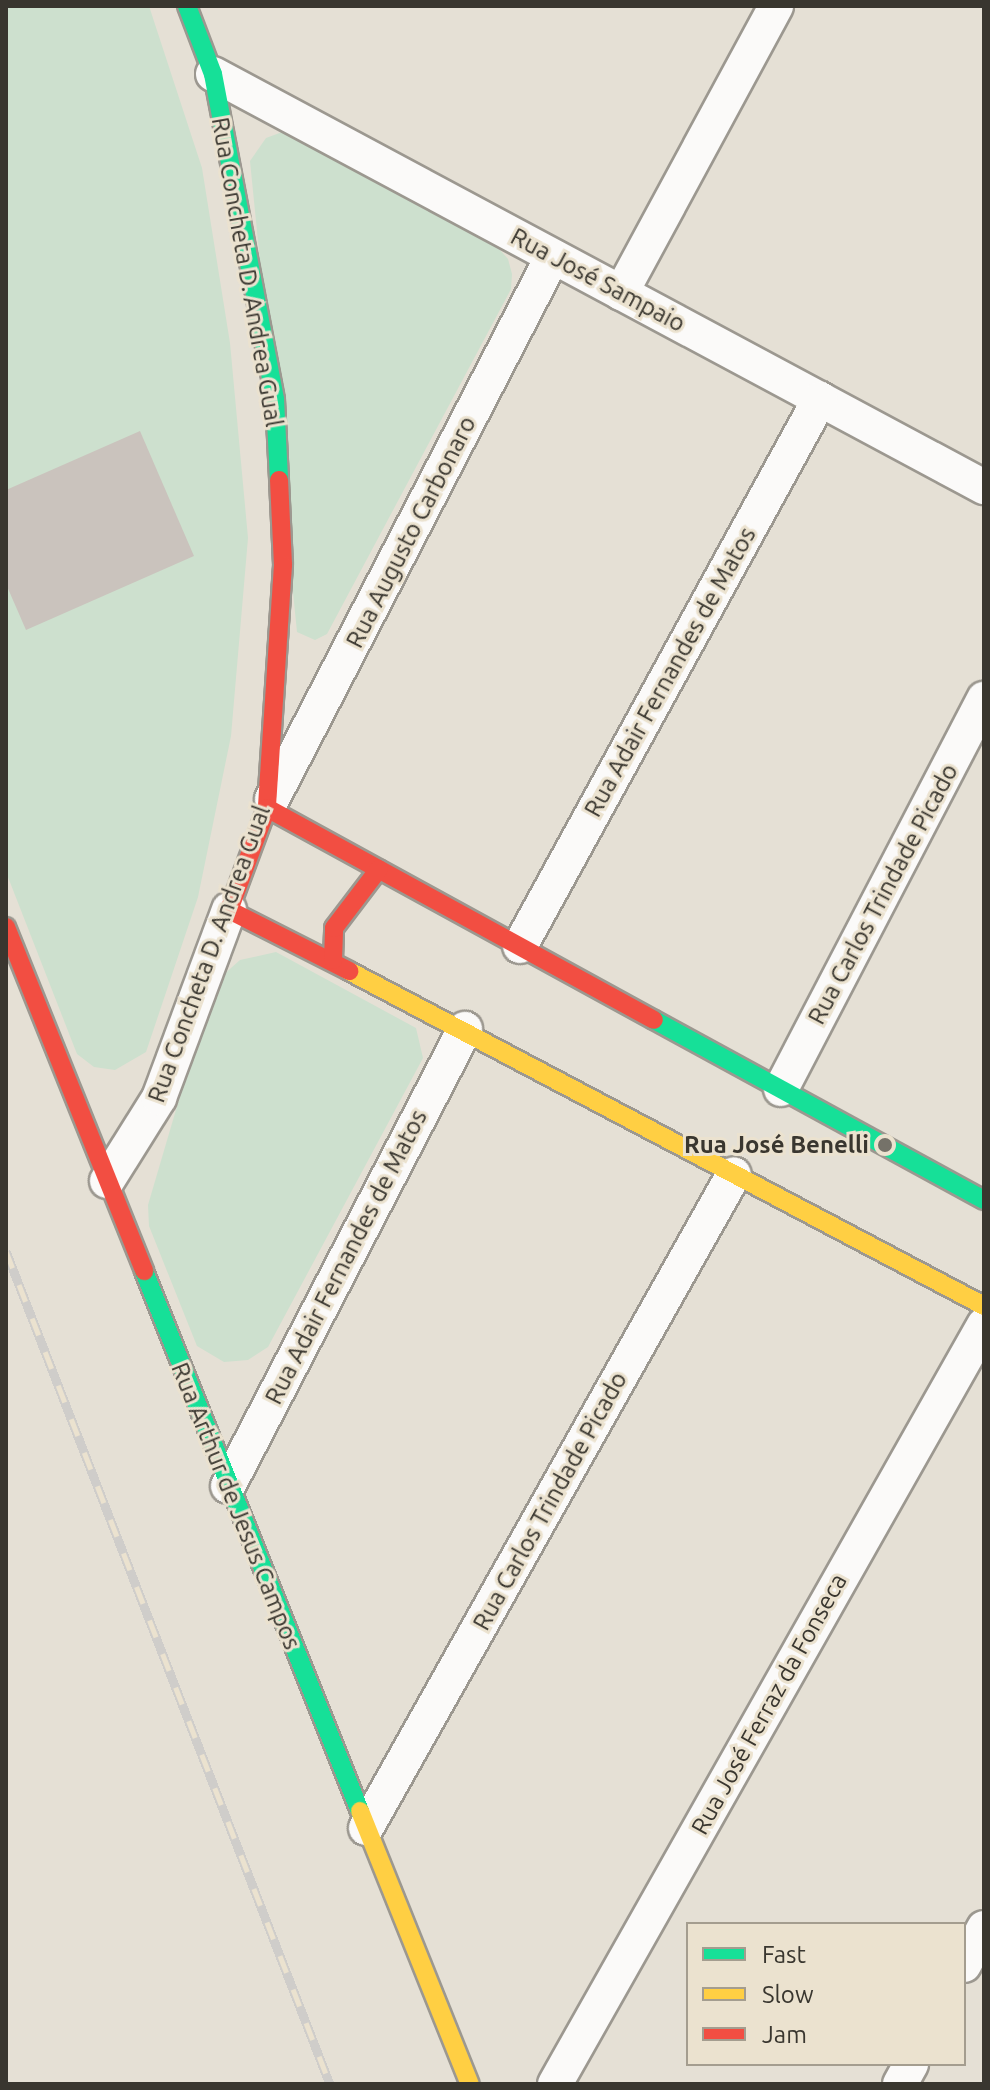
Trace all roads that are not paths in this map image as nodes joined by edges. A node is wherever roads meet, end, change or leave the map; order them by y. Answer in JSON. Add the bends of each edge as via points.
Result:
{"nodes":[{"id":1,"x":187,"y":6,"type":"edge"},
{"id":2,"x":776,"y":6,"type":"edge"},
{"id":3,"x":213,"y":74,"type":"junction"},
{"id":4,"x":553,"y":256,"type":"junction"},
{"id":5,"x":621,"y":293,"type":"junction"},
{"id":6,"x":820,"y":399,"type":"junction"},
{"id":7,"x":984,"y":487,"type":"edge"},
{"id":8,"x":984,"y":699,"type":"edge"},
{"id":9,"x":267,"y":808,"type":"junction"},
{"id":10,"x":379,"y":869,"type":"junction"},
{"id":11,"x":229,"y":910,"type":"junction"},
{"id":12,"x":6,"y":927,"type":"edge"},
{"id":13,"x":520,"y":946,"type":"junction"},
{"id":14,"x":333,"y":960,"type":"junction"},
{"id":15,"x":465,"y":1029,"type":"junction"},
{"id":16,"x":781,"y":1089,"type":"junction"},
{"id":17,"x":734,"y":1174,"type":"junction"},
{"id":18,"x":107,"y":1181,"type":"junction"},
{"id":19,"x":984,"y":1200,"type":"edge"},
{"id":20,"x":984,"y":1306,"type":"edge"},
{"id":21,"x":984,"y":1325,"type":"edge"},
{"id":22,"x":228,"y":1486,"type":"junction"},
{"id":23,"x":366,"y":1828,"type":"junction"},
{"id":24,"x":984,"y":1928,"type":"edge"},
{"id":25,"x":966,"y":1961,"type":"edge"},
{"id":26,"x":910,"y":2066,"type":"edge"},
{"id":27,"x":470,"y":2084,"type":"edge"},
{"id":28,"x":555,"y":2084,"type":"edge"},
{"id":29,"x":900,"y":2084,"type":"edge"}],
"edges":[{"from":1,"to":3,"type":"street","name":"Rua Concheta D. Andrea Gual"},
{"from":2,"to":5,"type":"street"},
{"from":3,"to":4,"type":"street","name":"Rua José Sampaio"},
{"from":3,"to":9,"type":"street","name":"Rua Concheta D. Andrea Gual","via":[[275,400],[283,565]]},
{"from":4,"to":5,"type":"street","name":"Rua José Sampaio"},
{"from":4,"to":9,"type":"street","name":"Rua Augusto Carbonaro"},
{"from":5,"to":6,"type":"street","name":"Rua José Sampaio"},
{"from":6,"to":7,"type":"street","name":"Rua José Sampaio"},
{"from":6,"to":13,"type":"street","name":"Rua Adair Fernandes de Matos"},
{"from":8,"to":16,"type":"street","name":"Rua Carlos Trindade Picado"},
{"from":9,"to":10,"type":"street"},
{"from":9,"to":11,"type":"street","name":"Rua Concheta D. Andrea Gual"},
{"from":10,"to":13,"type":"street"},
{"from":10,"to":14,"type":"street","via":[[334,928]]},
{"from":11,"to":14,"type":"street"},
{"from":11,"to":18,"type":"street","name":"Rua Concheta D. Andrea Gual","via":[[159,1098]]},
{"from":12,"to":18,"type":"street","name":"Rua Arthur de Jesus Campos"},
{"from":13,"to":16,"type":"street"},
{"from":14,"to":15,"type":"street"},
{"from":15,"to":17,"type":"street"},
{"from":15,"to":22,"type":"street","name":"Rua Adair Fernandes de Matos"},
{"from":16,"to":19,"type":"street"},
{"from":17,"to":20,"type":"street"},
{"from":17,"to":23,"type":"street","name":"Rua Carlos Trindade Picado"},
{"from":18,"to":22,"type":"street","name":"Rua Arthur de Jesus Campos"},
{"from":21,"to":28,"type":"street","name":"Rua José Ferraz da Fonseca"},
{"from":22,"to":23,"type":"street","name":"Rua Arthur de Jesus Campos"},
{"from":23,"to":27,"type":"street","name":"Rua Arthur de Jesus Campos"},
{"from":24,"to":25,"type":"street"},
{"from":26,"to":29,"type":"street"}]}
